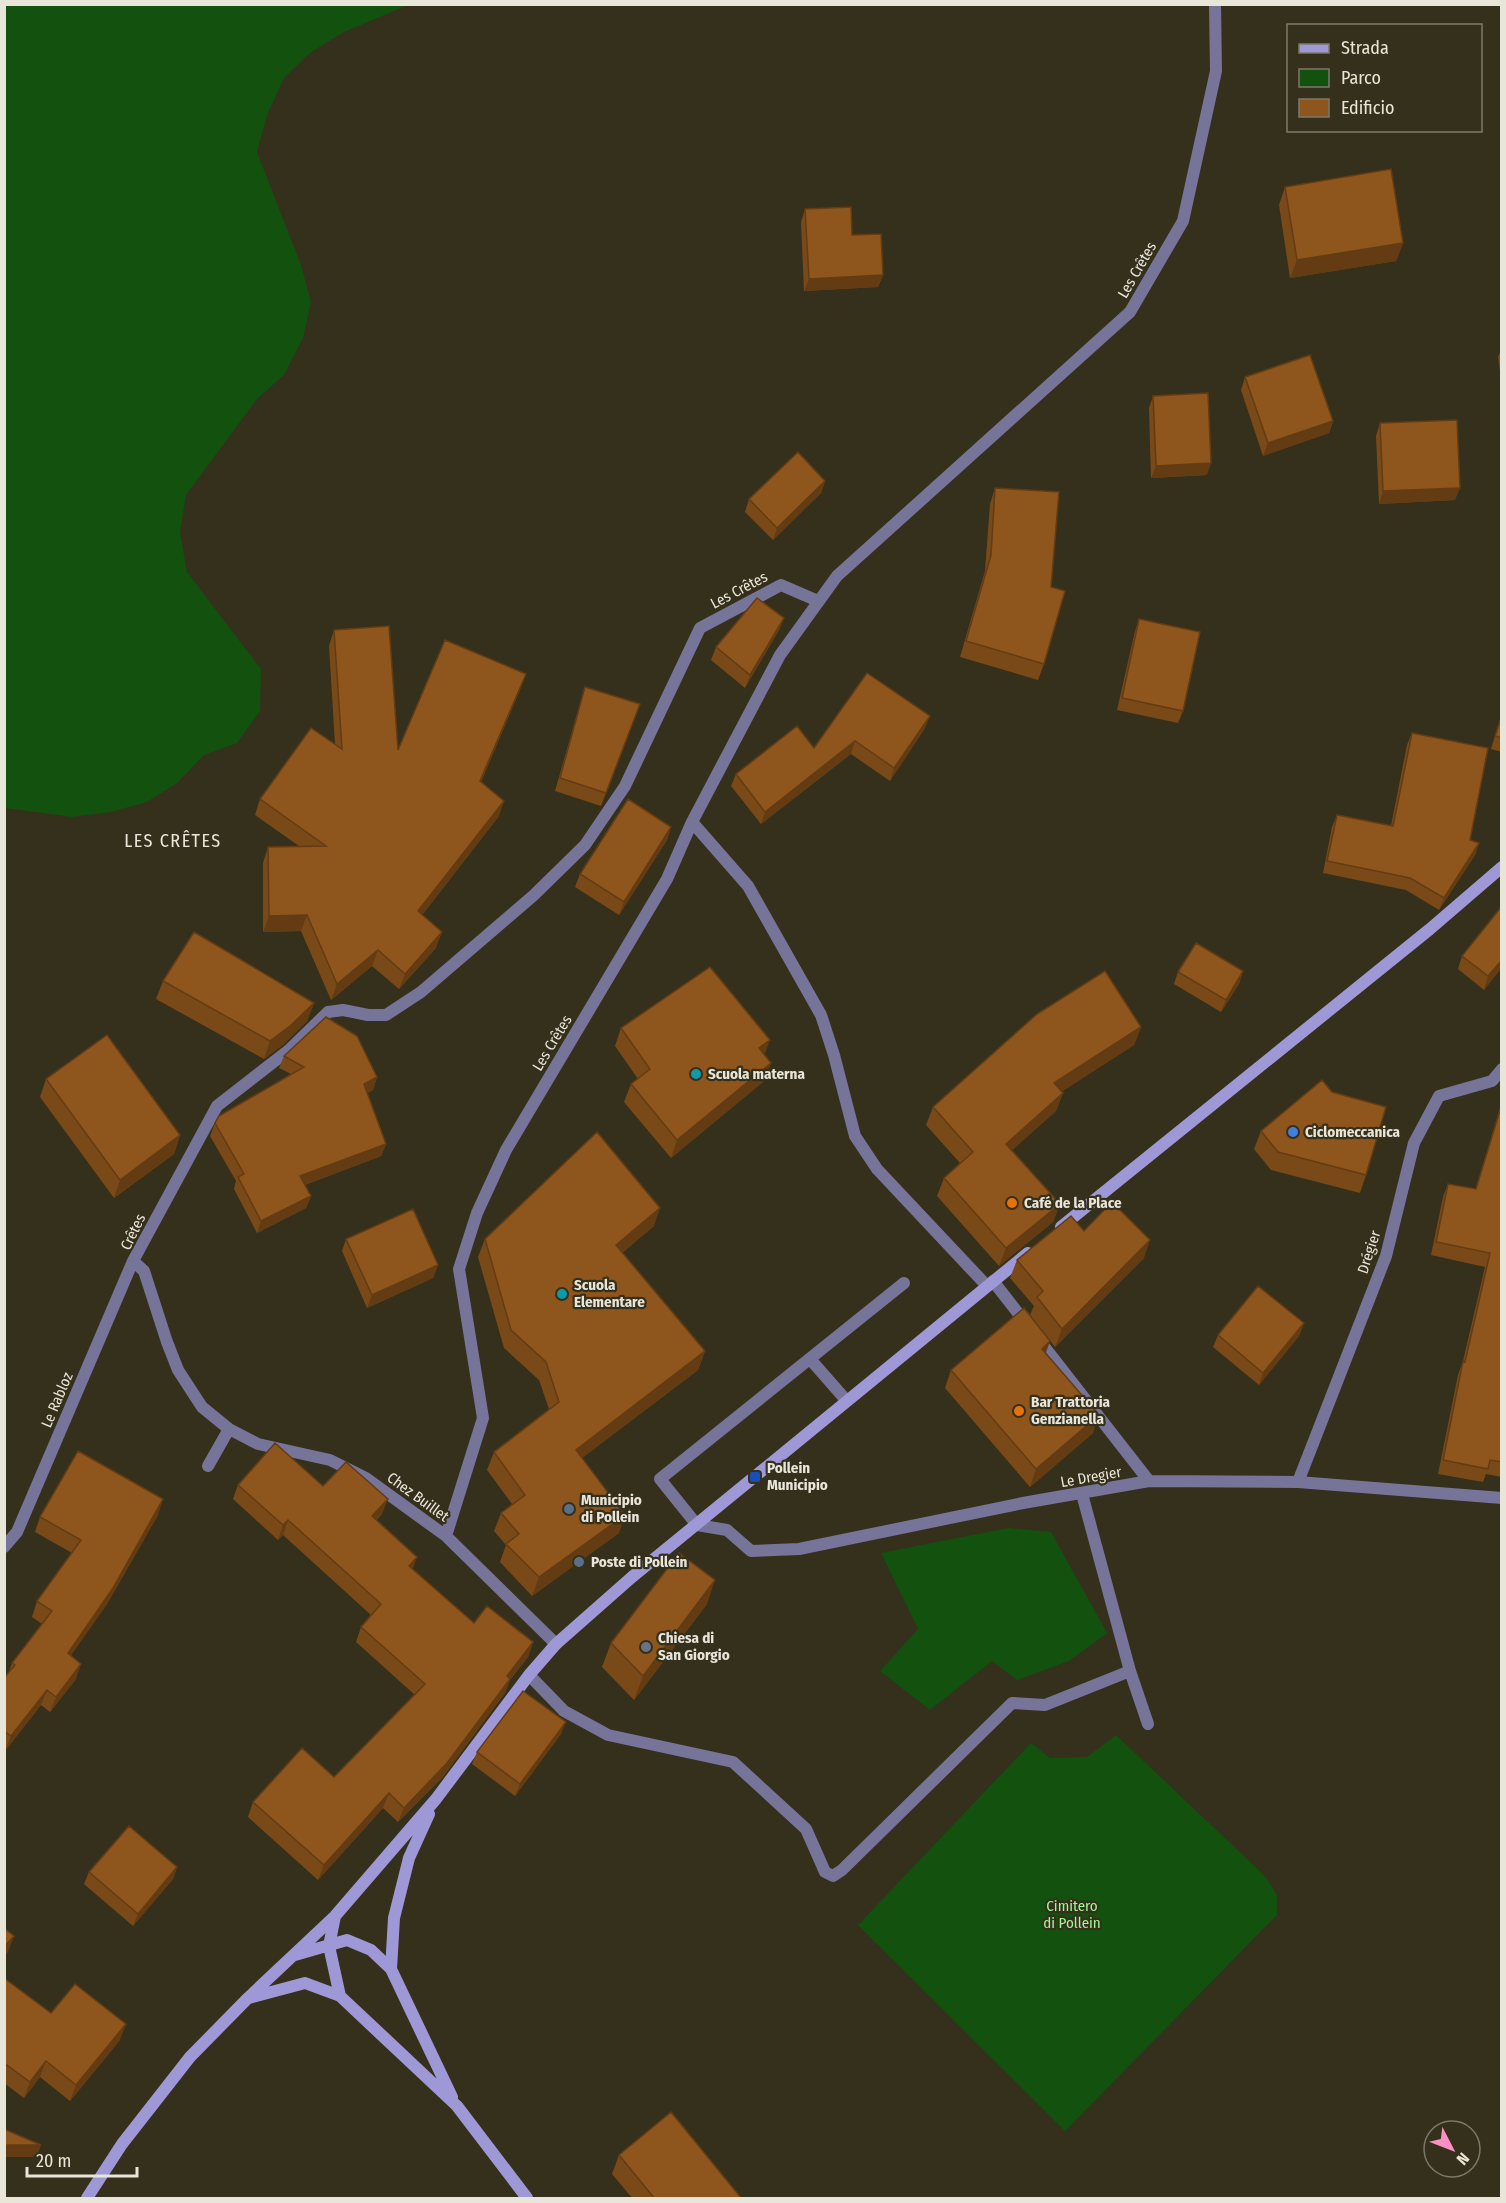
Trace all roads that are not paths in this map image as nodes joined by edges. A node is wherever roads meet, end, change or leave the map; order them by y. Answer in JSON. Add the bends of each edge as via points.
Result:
{"nodes":[{"id":1,"x":1215,"y":4,"type":"edge"},
{"id":2,"x":818,"y":601,"type":"junction"},
{"id":3,"x":693,"y":822,"type":"junction"},
{"id":4,"x":1502,"y":867,"type":"edge"},
{"id":5,"x":1502,"y":1069,"type":"edge"},
{"id":6,"x":217,"y":1106,"type":"joint"},
{"id":7,"x":134,"y":1261,"type":"junction"},
{"id":8,"x":904,"y":1283,"type":"dead end"},
{"id":9,"x":990,"y":1283,"type":"junction"},
{"id":10,"x":810,"y":1359,"type":"junction"},
{"id":11,"x":846,"y":1400,"type":"junction"},
{"id":12,"x":229,"y":1429,"type":"junction"},
{"id":13,"x":208,"y":1466,"type":"dead end"},
{"id":14,"x":1149,"y":1481,"type":"junction"},
{"id":15,"x":1298,"y":1482,"type":"junction"},
{"id":16,"x":1082,"y":1494,"type":"junction"},
{"id":17,"x":1502,"y":1498,"type":"edge"},
{"id":18,"x":697,"y":1525,"type":"junction"},
{"id":19,"x":446,"y":1536,"type":"junction"},
{"id":20,"x":4,"y":1547,"type":"edge"},
{"id":21,"x":556,"y":1644,"type":"junction"},
{"id":22,"x":1130,"y":1671,"type":"junction"},
{"id":23,"x":529,"y":1675,"type":"junction"},
{"id":24,"x":1148,"y":1724,"type":"dead end"},
{"id":25,"x":436,"y":1799,"type":"junction"},
{"id":26,"x":335,"y":1916,"type":"junction"},
{"id":27,"x":328,"y":1946,"type":"junction"},
{"id":28,"x":293,"y":1956,"type":"junction"},
{"id":29,"x":391,"y":1969,"type":"junction"},
{"id":30,"x":340,"y":1996,"type":"junction"},
{"id":31,"x":248,"y":1998,"type":"junction"},
{"id":32,"x":457,"y":2106,"type":"junction"},
{"id":33,"x":87,"y":2199,"type":"edge"},
{"id":34,"x":526,"y":2199,"type":"edge"}],
"edges":[{"from":1,"to":2,"type":"street","name":"Les Crêtes","via":[[1216,71],[1183,221],[1130,312],[837,576]]},
{"from":2,"to":3,"type":"street","name":"Les Crêtes","via":[[780,655]]},
{"from":2,"to":6,"type":"street","name":"Les Crêtes","via":[[781,585],[700,628],[625,786],[585,845],[534,895],[421,992],[386,1015],[328,1012],[289,1050]]},
{"from":3,"to":9,"type":"street","via":[[748,886],[821,1015],[855,1136],[877,1169]]},
{"from":3,"to":19,"type":"street","name":"Les Crêtes","via":[[667,879],[506,1150],[477,1213],[459,1269],[483,1418]]},
{"from":4,"to":9,"type":"main road"},
{"from":5,"to":15,"type":"street","name":"Drégier","via":[[1492,1080],[1439,1096],[1414,1143],[1386,1256]]},
{"from":6,"to":7,"type":"street","name":"Crêtes"},
{"from":7,"to":12,"type":"street","name":"Crêtes","via":[[144,1271],[178,1370],[202,1407]]},
{"from":7,"to":20,"type":"street","name":"Le Rabloz","via":[[17,1532]]},
{"from":8,"to":10,"type":"street"},
{"from":9,"to":11,"type":"main road"},
{"from":9,"to":14,"type":"street"},
{"from":10,"to":11,"type":"street"},
{"from":10,"to":18,"type":"street","via":[[660,1479]]},
{"from":11,"to":18,"type":"main road"},
{"from":12,"to":13,"type":"street"},
{"from":12,"to":19,"type":"street","name":"Chez Buillet","via":[[258,1444],[330,1460],[366,1478]]},
{"from":14,"to":15,"type":"street","name":"Le Dregier"},
{"from":14,"to":16,"type":"street","name":"Le Dregier"},
{"from":15,"to":17,"type":"street","name":"Le Dregier"},
{"from":16,"to":18,"type":"street","name":"Le Dregier","via":[[799,1549],[751,1551],[727,1530]]},
{"from":16,"to":22,"type":"street"},
{"from":18,"to":21,"type":"main road"},
{"from":19,"to":21,"type":"street","name":"Chez Buillet"},
{"from":21,"to":23,"type":"main road"},
{"from":22,"to":23,"type":"street","via":[[1045,1705],[1012,1703],[833,1876],[825,1872],[806,1829],[733,1762],[608,1735],[564,1711]]},
{"from":22,"to":24,"type":"street"},
{"from":23,"to":25,"type":"main road"},
{"from":25,"to":26,"type":"main road"},
{"from":25,"to":29,"type":"main road","via":[[409,1857],[394,1918]]},
{"from":26,"to":27,"type":"main road"},
{"from":26,"to":28,"type":"main road"},
{"from":27,"to":28,"type":"main road"},
{"from":27,"to":29,"type":"main road","via":[[347,1940],[371,1950]]},
{"from":27,"to":30,"type":"main road"},
{"from":28,"to":31,"type":"main road"},
{"from":29,"to":32,"type":"main road"},
{"from":30,"to":31,"type":"main road","via":[[305,1983]]},
{"from":30,"to":32,"type":"main road"},
{"from":31,"to":33,"type":"main road","via":[[190,2057],[122,2144]]},
{"from":32,"to":34,"type":"main road"}]}
